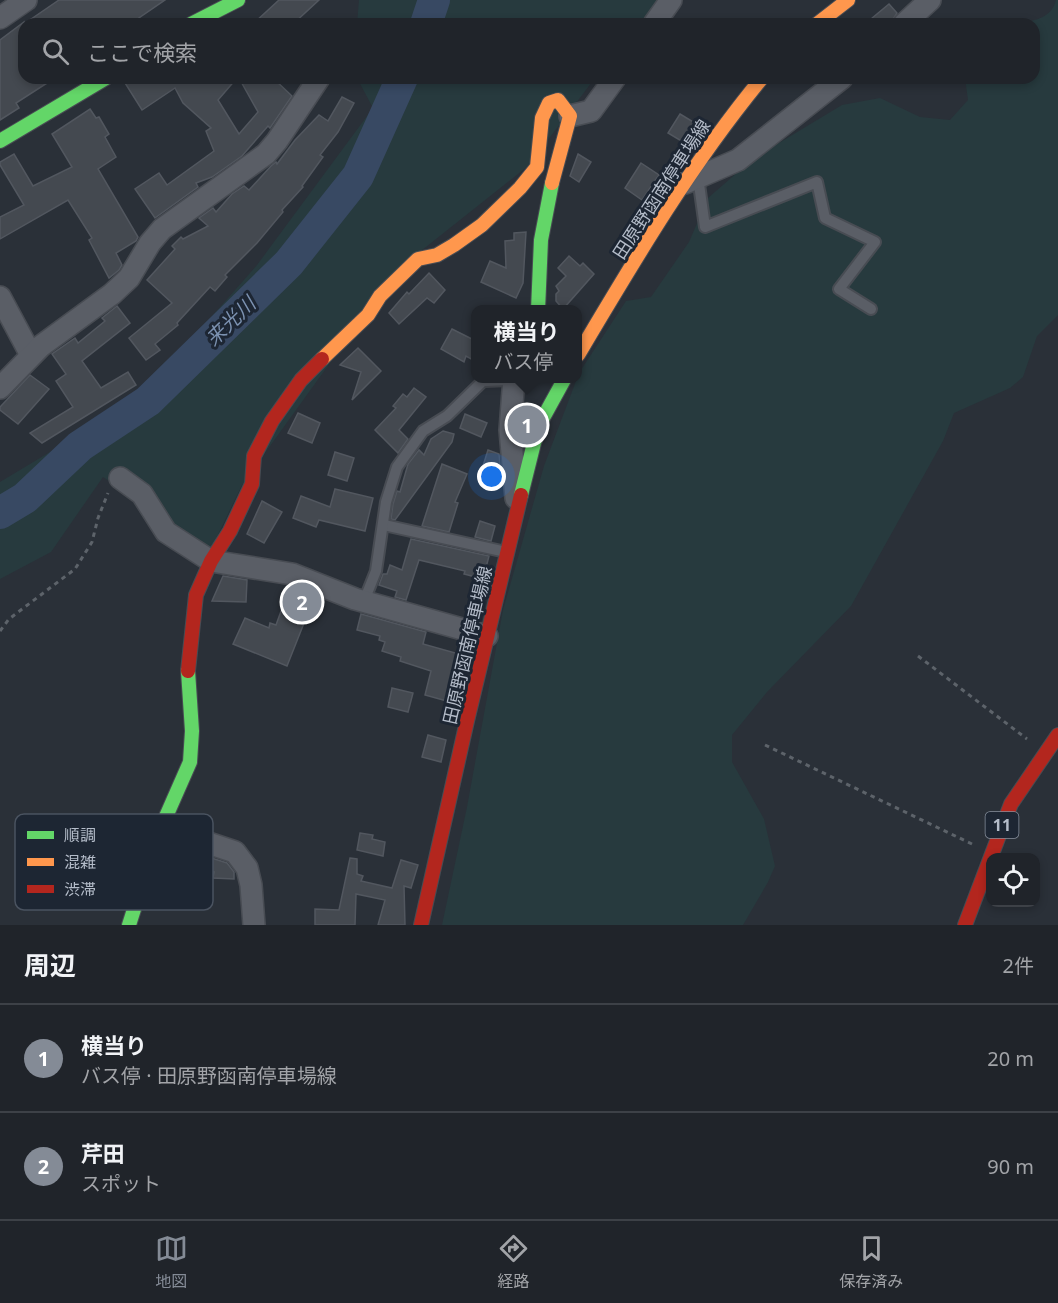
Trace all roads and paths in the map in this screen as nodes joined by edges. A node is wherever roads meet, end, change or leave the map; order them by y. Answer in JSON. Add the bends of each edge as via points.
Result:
{"nodes":[{"id":1,"x":26,"y":0,"type":"edge"},
{"id":2,"x":238,"y":0,"type":"edge"},
{"id":3,"x":671,"y":0,"type":"edge"},
{"id":4,"x":848,"y":0,"type":"edge"},
{"id":5,"x":930,"y":0,"type":"edge"},
{"id":6,"x":0,"y":18,"type":"edge"},
{"id":7,"x":203,"y":18,"type":"edge"},
{"id":8,"x":658,"y":18,"type":"edge"},
{"id":9,"x":826,"y":18,"type":"edge"},
{"id":10,"x":910,"y":18,"type":"edge"},
{"id":11,"x":96,"y":84,"type":"edge"},
{"id":12,"x":315,"y":84,"type":"edge"},
{"id":13,"x":611,"y":84,"type":"edge"},
{"id":14,"x":757,"y":84,"type":"edge"},
{"id":15,"x":834,"y":84,"type":"edge"},
{"id":16,"x":570,"y":116,"type":"junction"},
{"id":17,"x":0,"y":141,"type":"edge"},
{"id":18,"x":691,"y":180,"type":"junction"},
{"id":19,"x":0,"y":297,"type":"edge"},
{"id":20,"x":538,"y":305,"type":"edge"},
{"id":21,"x":871,"y":309,"type":"dead end"},
{"id":22,"x":582,"y":349,"type":"edge"},
{"id":23,"x":31,"y":355,"type":"junction"},
{"id":24,"x":481,"y":383,"type":"edge"},
{"id":25,"x":514,"y":383,"type":"edge"},
{"id":26,"x":562,"y":383,"type":"edge"},
{"id":27,"x":0,"y":388,"type":"edge"},
{"id":28,"x":120,"y":478,"type":"joint"},
{"id":29,"x":517,"y":510,"type":"junction"},
{"id":30,"x":384,"y":525,"type":"junction"},
{"id":31,"x":507,"y":552,"type":"junction"},
{"id":32,"x":211,"y":561,"type":"junction"},
{"id":33,"x":364,"y":601,"type":"junction"},
{"id":34,"x":0,"y":631,"type":"edge"},
{"id":35,"x":487,"y":636,"type":"junction"},
{"id":36,"x":918,"y":656,"type":"dead end"},
{"id":37,"x":1058,"y":735,"type":"edge"},
{"id":38,"x":765,"y":745,"type":"dead end"},
{"id":39,"x":1045,"y":752,"type":"junction"},
{"id":40,"x":167,"y":814,"type":"edge"},
{"id":41,"x":213,"y":845,"type":"edge"},
{"id":42,"x":991,"y":853,"type":"joint"},
{"id":43,"x":986,"y":867,"type":"edge"},
{"id":44,"x":134,"y":910,"type":"edge"},
{"id":45,"x":129,"y":925,"type":"edge"},
{"id":46,"x":254,"y":925,"type":"edge"},
{"id":47,"x":421,"y":925,"type":"edge"},
{"id":48,"x":965,"y":925,"type":"edge"}],
"edges":[{"from":1,"to":6,"type":"street"},
{"from":2,"to":7,"type":"main road"},
{"from":3,"to":8,"type":"street"},
{"from":4,"to":9,"type":"main road"},
{"from":5,"to":10,"type":"street"},
{"from":11,"to":17,"type":"main road"},
{"from":12,"to":23,"type":"street","via":[[266,154],[162,229],[129,278]]},
{"from":13,"to":16,"type":"street","via":[[591,111]]},
{"from":14,"to":18,"type":"main road","name":"田原野函南停車場線","via":[[710,144]]},
{"from":15,"to":18,"type":"street","via":[[738,160]]},
{"from":16,"to":20,"type":"main road","via":[[545,214]]},
{"from":16,"to":32,"type":"main road","via":[[558,100],[549,104],[542,118],[537,167],[520,188],[482,225],[454,245],[437,255],[418,259],[301,380],[254,456],[252,484]]},
{"from":18,"to":21,"type":"lane","via":[[705,227],[817,182],[825,218],[875,242],[839,289]]},
{"from":18,"to":22,"type":"main road","name":"田原野函南停車場線"},
{"from":19,"to":23,"type":"street"},
{"from":23,"to":27,"type":"street"},
{"from":24,"to":30,"type":"lane","via":[[447,416],[423,431],[396,467]]},
{"from":25,"to":29,"type":"street","via":[[510,430]]},
{"from":26,"to":29,"type":"main road","name":"田原野函南停車場線","via":[[540,426]]},
{"from":28,"to":32,"type":"street","via":[[142,494],[166,532]]},
{"from":28,"to":34,"type":"path","via":[[106,496],[92,542],[75,569]]},
{"from":29,"to":31,"type":"main road","name":"田原野函南停車場線"},
{"from":30,"to":31,"type":"lane"},
{"from":30,"to":33,"type":"lane","via":[[376,571]]},
{"from":31,"to":35,"type":"main road","name":"田原野函南停車場線"},
{"from":32,"to":33,"type":"street","via":[[292,574]]},
{"from":32,"to":40,"type":"main road","via":[[196,595],[192,617],[188,663],[190,762]]},
{"from":33,"to":35,"type":"street"},
{"from":35,"to":47,"type":"main road","name":"田原野函南停車場線"},
{"from":36,"to":39,"type":"path"},
{"from":37,"to":39,"type":"main road","number":"11"},
{"from":38,"to":42,"type":"path"},
{"from":39,"to":42,"type":"main road","number":"11","via":[[1011,804]]},
{"from":41,"to":46,"type":"street","via":[[235,852],[247,868]]},
{"from":43,"to":48,"type":"main road","number":"11"},
{"from":44,"to":45,"type":"main road"}]}
